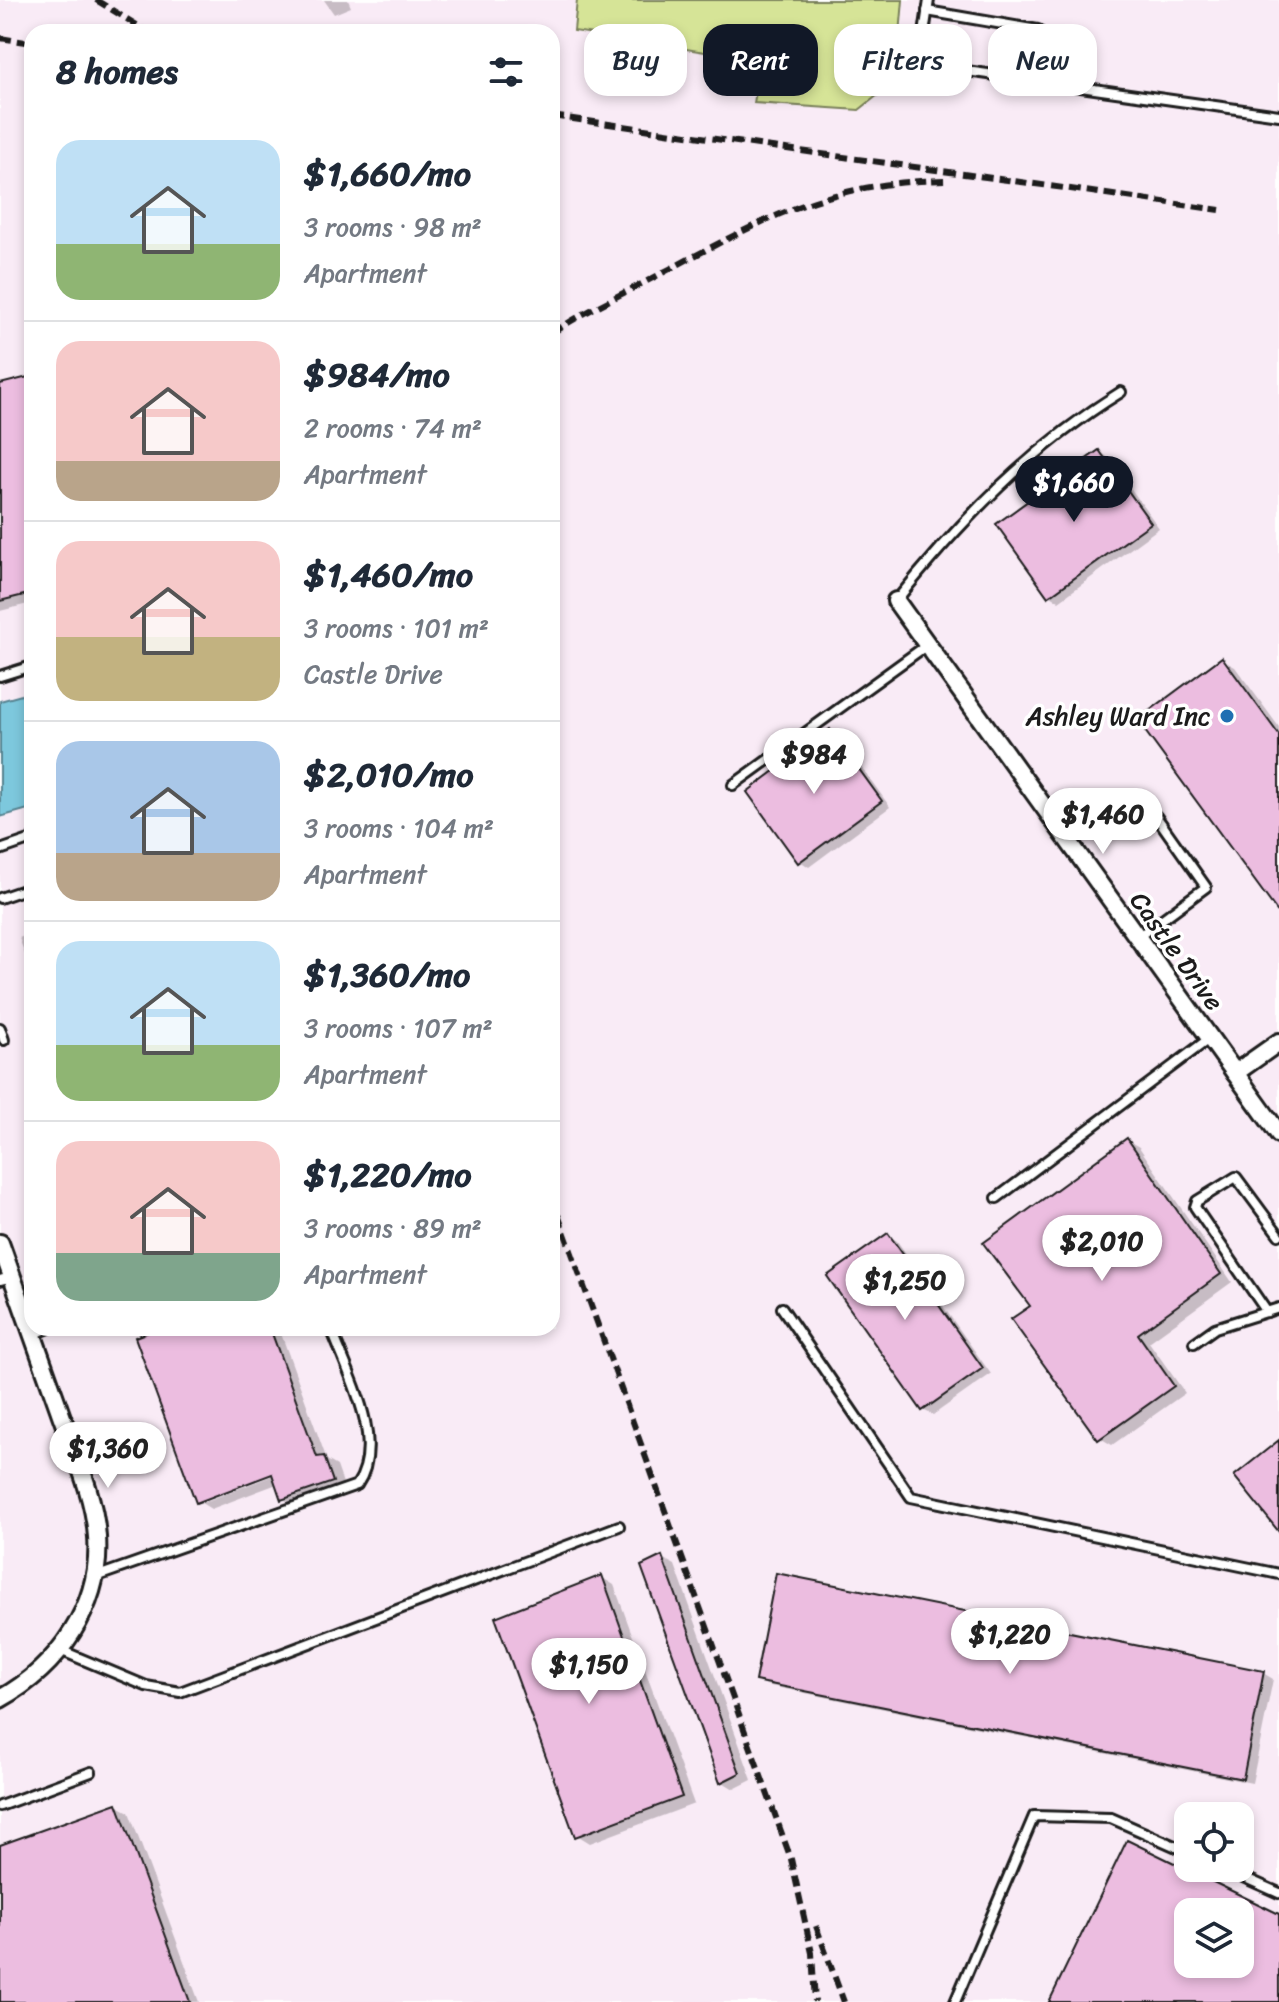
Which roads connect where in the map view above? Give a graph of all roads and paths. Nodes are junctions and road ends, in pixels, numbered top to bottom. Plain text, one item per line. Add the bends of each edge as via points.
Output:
1 (929, 0) edge
2 (927, 11) junction
3 (1003, 24) edge
4 (988, 74) edge
5 (1097, 90) edge
6 (1279, 115) edge
7 (1121, 392) dead end
8 (896, 601) joint
9 (927, 645) junction
10 (24, 668) edge
11 (0, 676) edge
12 (733, 785) dead end
13 (1156, 816) dead end
14 (24, 842) edge
15 (0, 850) edge
16 (24, 890) edge
17 (0, 898) edge
18 (1137, 937) junction
19 (0, 1028) edge
20 (1210, 1038) junction
21 (4, 1040) dead end
22 (1279, 1042) edge
23 (1235, 1073) junction
24 (1279, 1134) edge
25 (997, 1198) dead end
26 (1279, 1235) edge
27 (0, 1243) edge
28 (6, 1278) edge
29 (782, 1308) dead end
30 (1279, 1308) edge
31 (1267, 1312) junction
32 (24, 1317) edge
33 (32, 1336) edge
34 (334, 1336) edge
35 (1194, 1343) dead end
36 (619, 1526) dead end
37 (1279, 1574) edge
38 (95, 1577) junction
39 (60, 1650) junction
40 (0, 1699) edge
41 (91, 1772) dead end
42 (0, 1806) edge
43 (1174, 1846) edge
44 (1254, 1882) edge
45 (1279, 1893) edge
46 (955, 2002) edge

1 - 2 lane
2 - 3 lane
2 - 4 lane via 922,47 931,66
5 - 6 lane
7 - 8 lane via 1041,446 930,558
8 - 9 street, Castle Drive
9 - 12 lane
9 - 18 street, Castle Drive
10 - 11 lane
13 - 18 lane via 1206,887
14 - 15 lane
16 - 17 lane
18 - 20 street, Castle Drive
19 - 21 lane
20 - 23 street, Castle Drive
20 - 25 lane
22 - 23 street
23 - 24 street, Castle Drive
26 - 31 lane via 1236,1177 1197,1201 1195,1207
27 - 28 street
28 - 32 street
29 - 37 lane via 911,1497
30 - 31 lane
31 - 35 lane via 1215,1328
33 - 38 street via 93,1510
34 - 38 lane via 368,1437 357,1485
36 - 39 lane via 180,1692 146,1686
38 - 39 street via 87,1603
39 - 40 street via 21,1688
41 - 42 lane
43 - 46 lane via 1111,1818 1034,1816
44 - 45 lane

